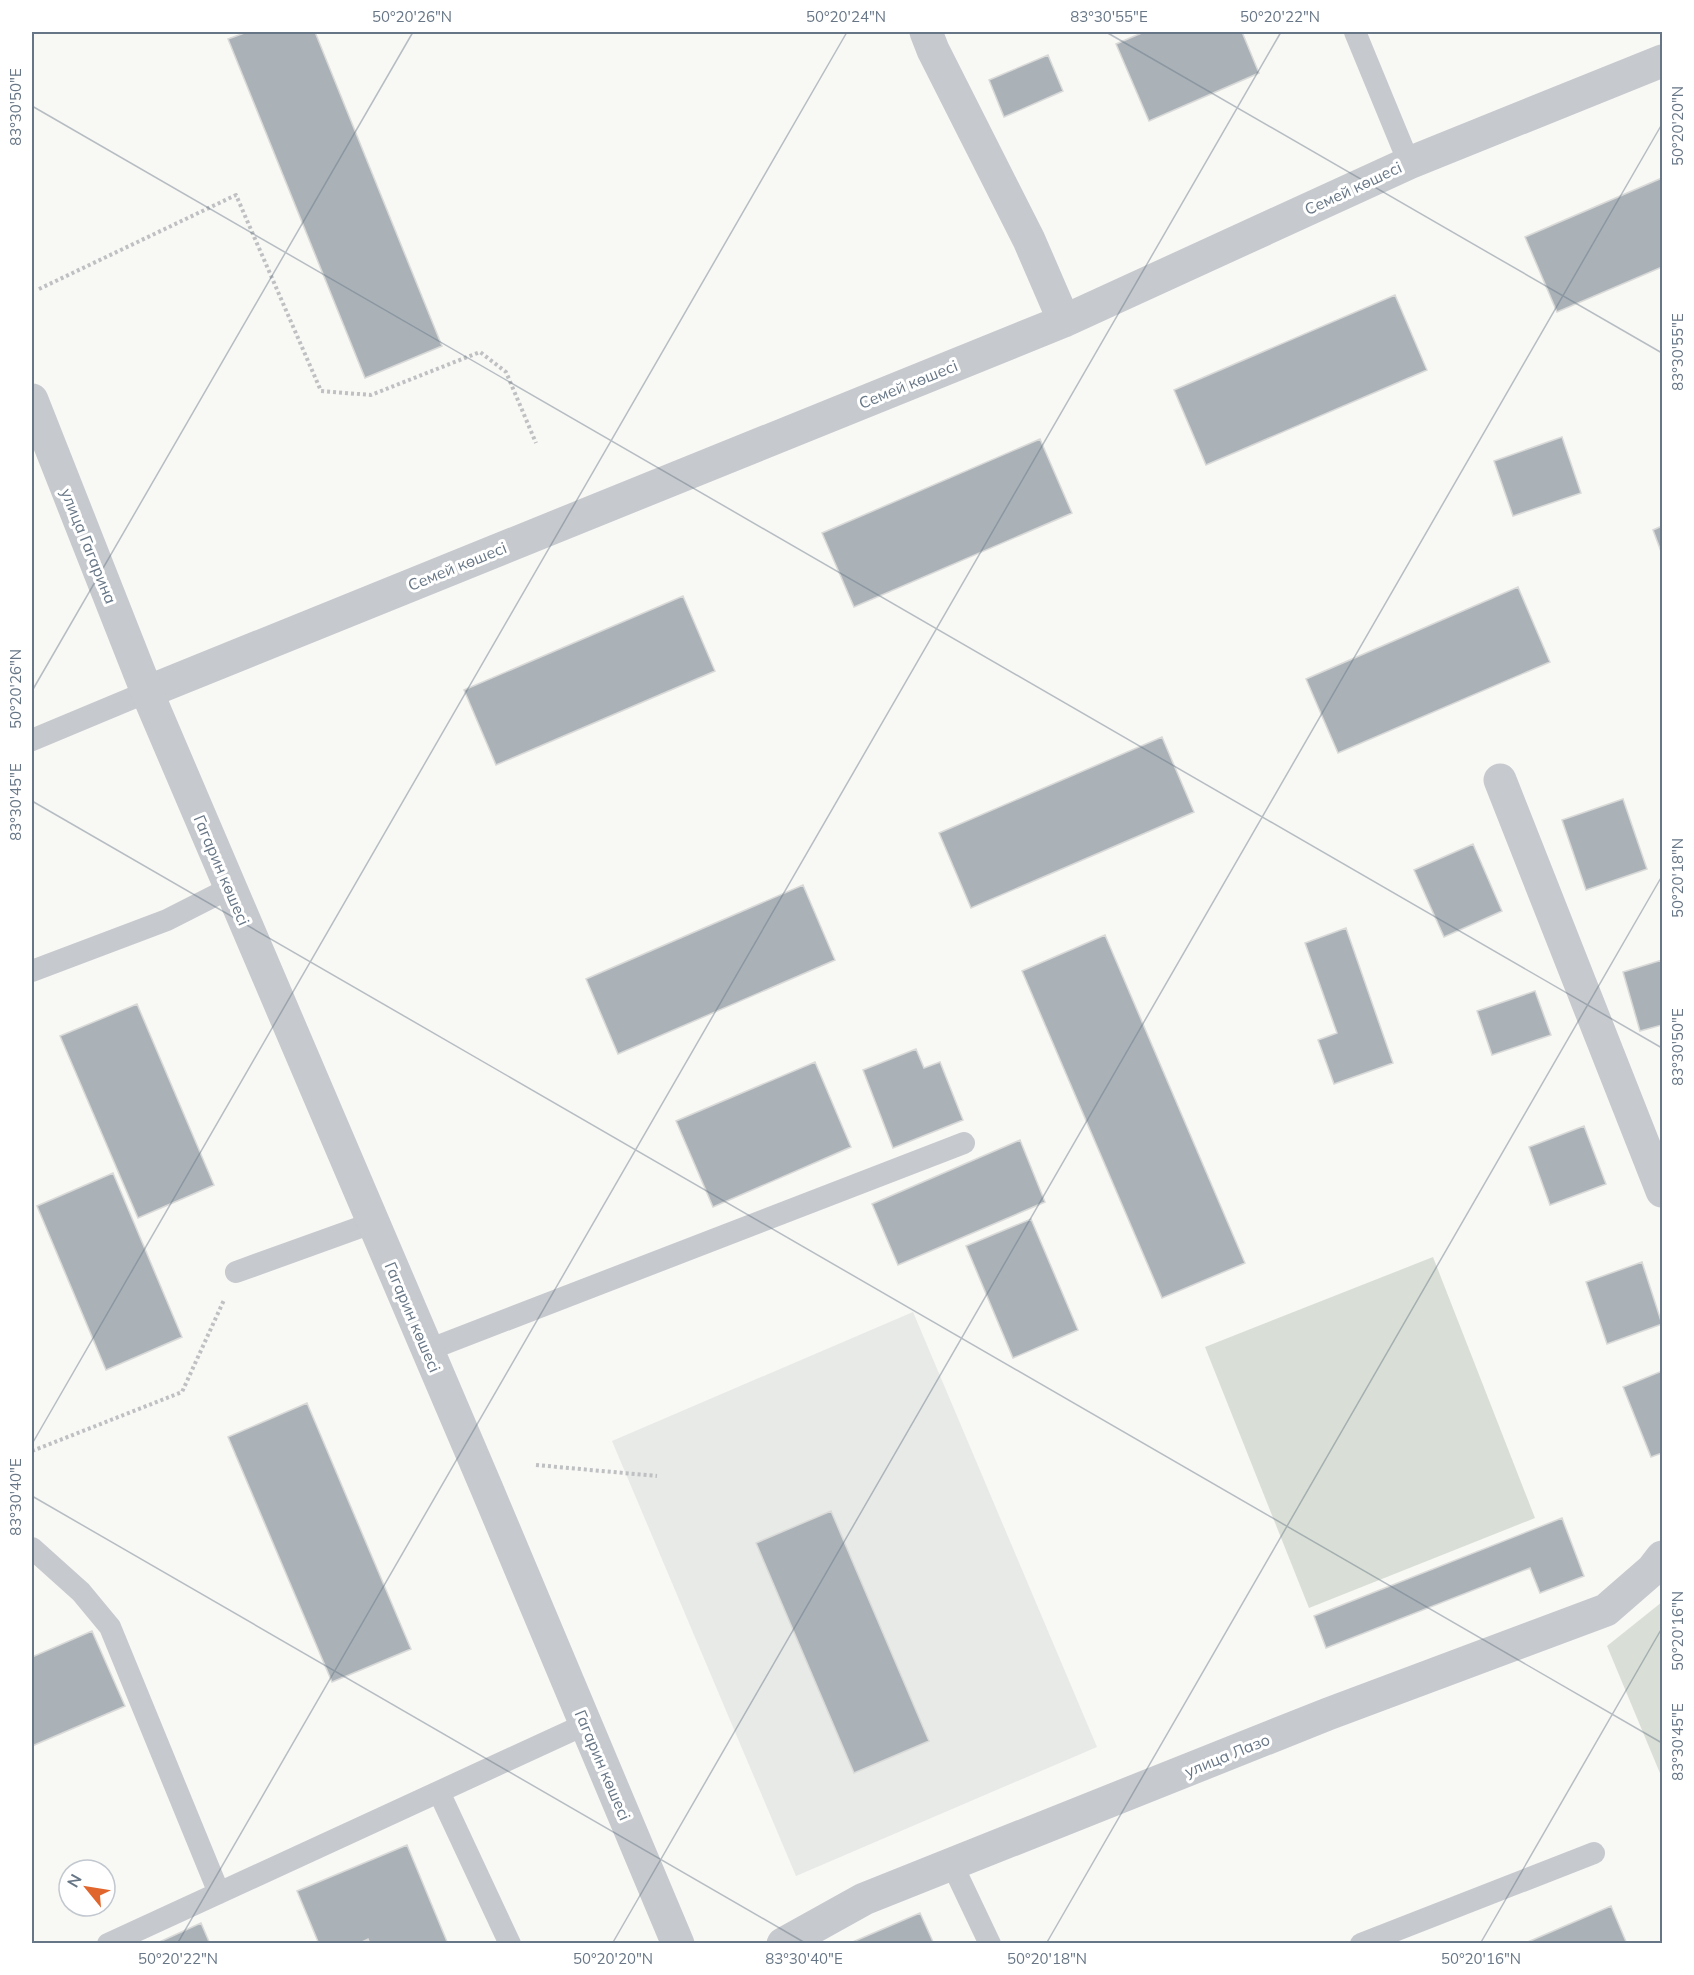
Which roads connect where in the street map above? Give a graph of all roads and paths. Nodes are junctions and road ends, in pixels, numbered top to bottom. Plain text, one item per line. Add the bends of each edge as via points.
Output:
1 (926, 32) edge
2 (1355, 32) edge
3 (1662, 61) edge
4 (1409, 163) junction
5 (39, 289) dead end
6 (1064, 321) junction
7 (32, 400) edge
8 (536, 443) dead end
9 (147, 692) junction
10 (32, 740) edge
11 (1500, 780) dead end
12 (230, 888) junction
13 (32, 971) edge
14 (964, 1143) dead end
15 (1662, 1191) edge
16 (372, 1223) junction
17 (236, 1272) joint
18 (428, 1350) junction
19 (32, 1452) edge
20 (536, 1465) dead end
21 (657, 1476) dead end
22 (32, 1548) edge
23 (1662, 1557) edge
24 (586, 1724) junction
25 (439, 1792) junction
26 (1594, 1853) dead end
27 (952, 1864) junction
28 (219, 1893) junction
29 (108, 1944) edge
30 (510, 1944) edge
31 (678, 1944) edge
32 (783, 1944) edge
33 (990, 1944) edge
34 (1361, 1944) edge

1 - 6 street via 1029,240
2 - 4 lane
3 - 4 street, Семей көшесі
4 - 6 street, Семей көшесі
5 - 8 path via 236,195 321,391 371,395 480,352 506,372
6 - 9 street, Семей көшесі
7 - 9 street, улица Гагарина
9 - 10 lane
9 - 12 street, Гагарин көшесі
11 - 15 street
12 - 13 lane via 167,920
12 - 16 street, Гагарин көшесі
14 - 18 lane
16 - 17 lane
16 - 18 street, Гагарин көшесі
17 - 19 path via 182,1392
18 - 24 street, Гагарин көшесі
20 - 21 path
22 - 28 lane via 81,1592 110,1627
23 - 27 street, улица Лазо via 1606,1610 1328,1714
24 - 25 lane
24 - 31 street, Гагарин көшесі
25 - 28 lane
25 - 30 lane
26 - 34 lane
27 - 32 street, улица Лазо via 864,1899
27 - 33 lane
28 - 29 lane

